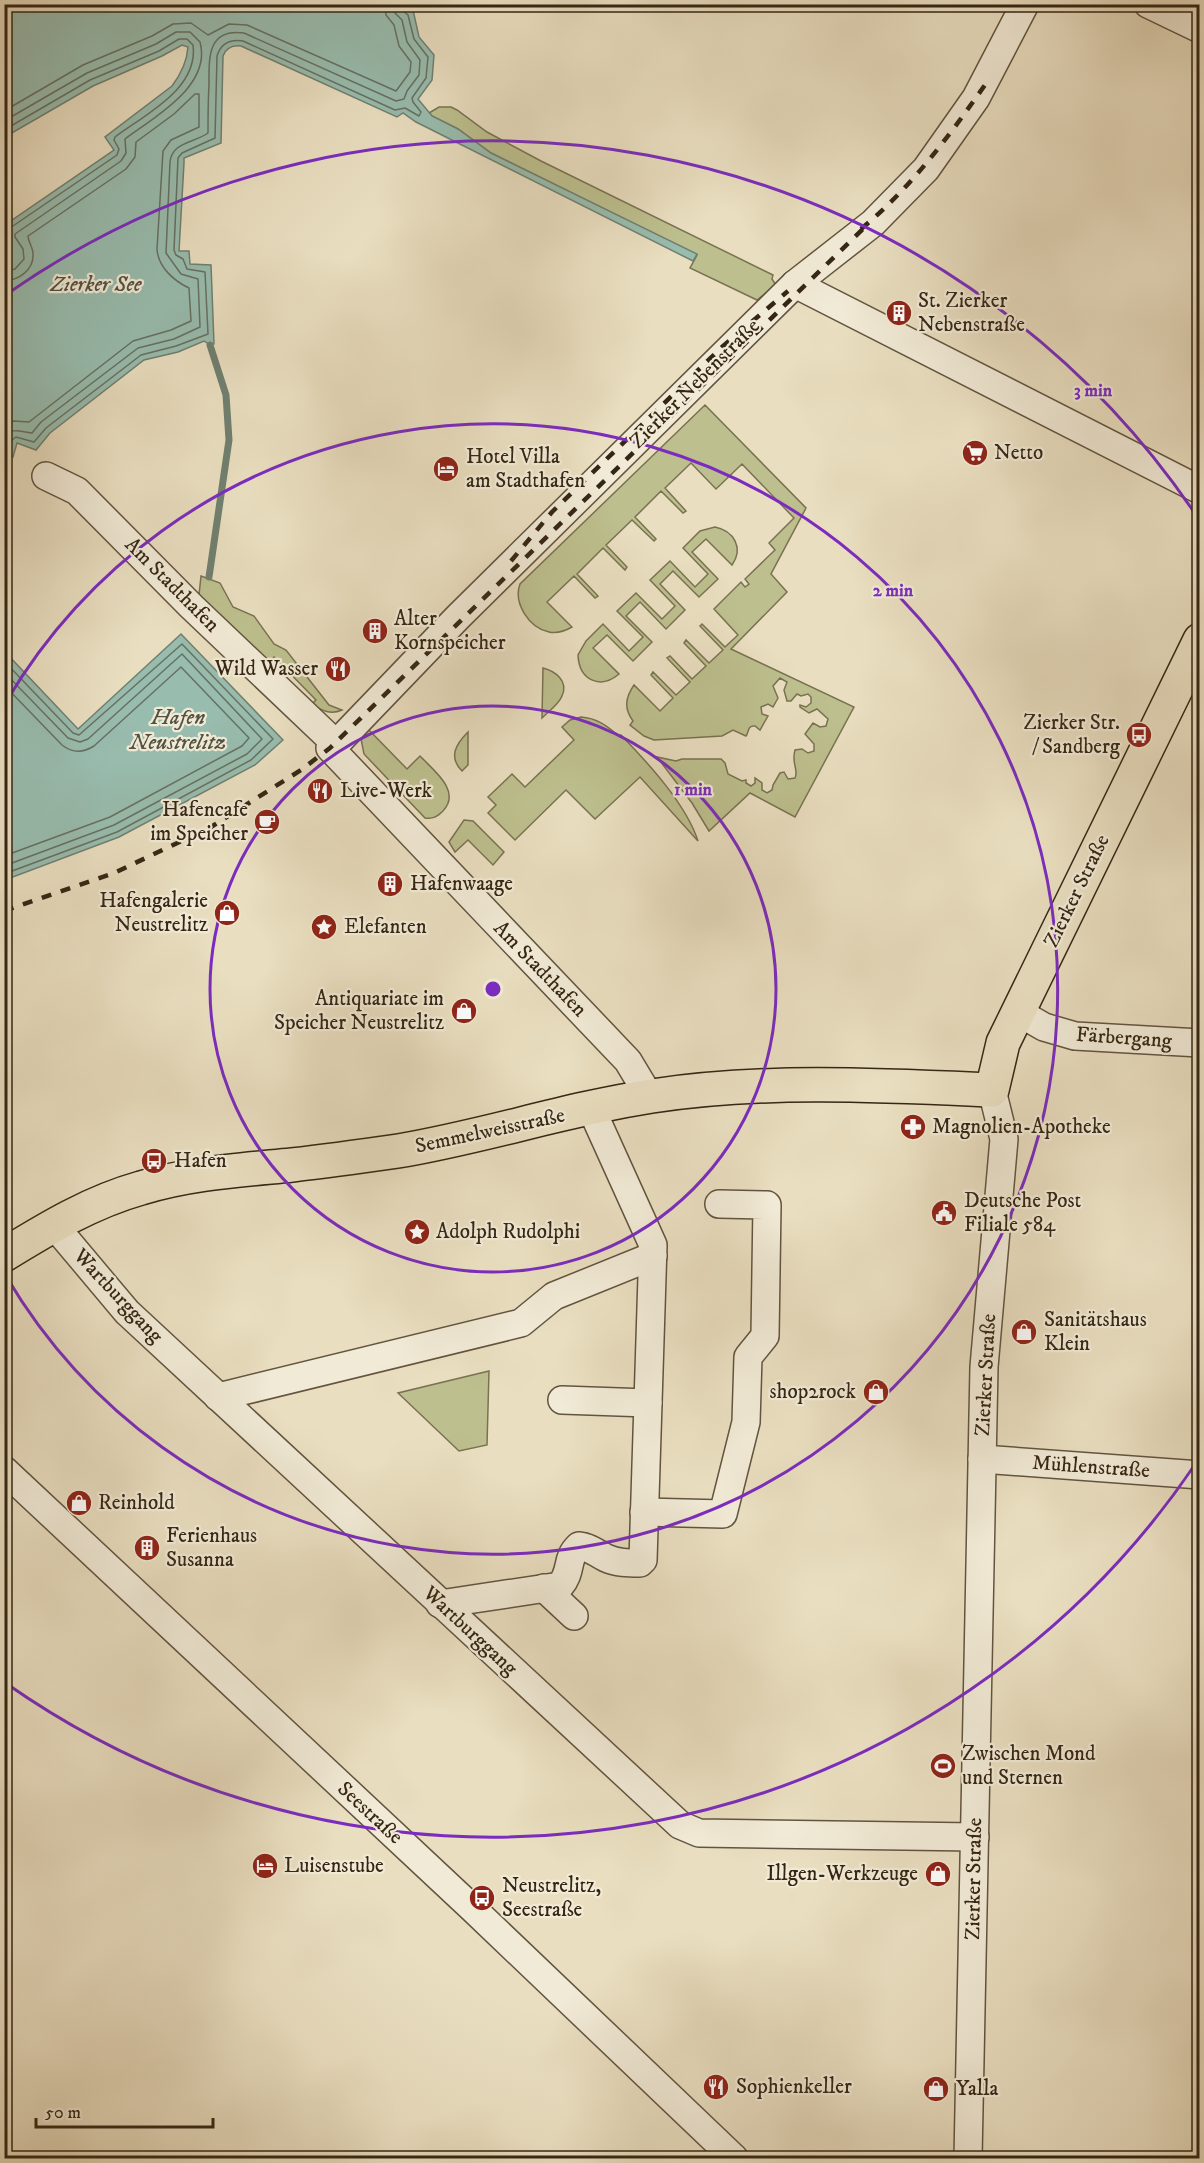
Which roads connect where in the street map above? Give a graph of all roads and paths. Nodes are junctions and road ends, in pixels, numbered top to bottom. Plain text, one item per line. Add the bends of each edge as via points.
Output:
1 (1025, 4) edge
2 (1148, 4) edge
3 (1200, 29) edge
4 (795, 284) junction
5 (46, 476) dead end
6 (1200, 490) edge
7 (1200, 640) edge
8 (336, 744) junction
9 (1031, 1019) junction
10 (1200, 1043) edge
11 (992, 1090) junction
12 (649, 1096) junction
13 (591, 1108) junction
14 (719, 1204) dead end
15 (53, 1224) junction
16 (4, 1255) edge
17 (653, 1256) junction
18 (218, 1397) junction
19 (562, 1400) dead end
20 (648, 1403) junction
21 (982, 1459) junction
22 (4, 1470) edge
23 (1200, 1475) edge
24 (644, 1512) junction
25 (544, 1588) junction
26 (440, 1604) junction
27 (574, 1616) dead end
28 (975, 1837) junction
29 (734, 2158) edge
30 (968, 2158) edge

1 - 4 street, Zierker Nebenstraße via 976,98 926,169 873,223
2 - 3 street
4 - 6 street
4 - 8 street, Zierker Nebenstraße via 458,617
5 - 8 street, Am Stadthafen via 77,491
7 - 9 main road, Zierker Straße
8 - 12 street, Am Stadthafen via 330,748 628,1061
9 - 10 street, Färbergang via 1075,1036
9 - 11 main road, Zierker Straße via 1003,1043
11 - 12 main road, Semmelweisstraße via 779,1084
11 - 21 street, Zierker Straße via 1004,1139 984,1367
12 - 13 main road, Semmelweisstraße
13 - 15 main road, Semmelweisstraße via 399,1150 175,1179 96,1203
13 - 17 street via 653,1245
14 - 24 street via 766,1205 765,1336 748,1357 746,1422 723,1514
15 - 16 main road, Semmelweisstraße
15 - 18 street, Wartburggang via 127,1312
17 - 18 street via 563,1292 514,1326
17 - 20 street
18 - 26 street, Wartburggang
19 - 20 street
20 - 24 street
21 - 23 street, Mühlenstraße
21 - 28 street, Zierker Straße
22 - 29 street, Seestraße
24 - 25 street via 642,1562 619,1563 588,1546 579,1546 571,1557 568,1577 560,1586
25 - 26 street
25 - 27 street
26 - 28 street, Wartburggang via 680,1826 699,1833
28 - 30 street, Zierker Straße

